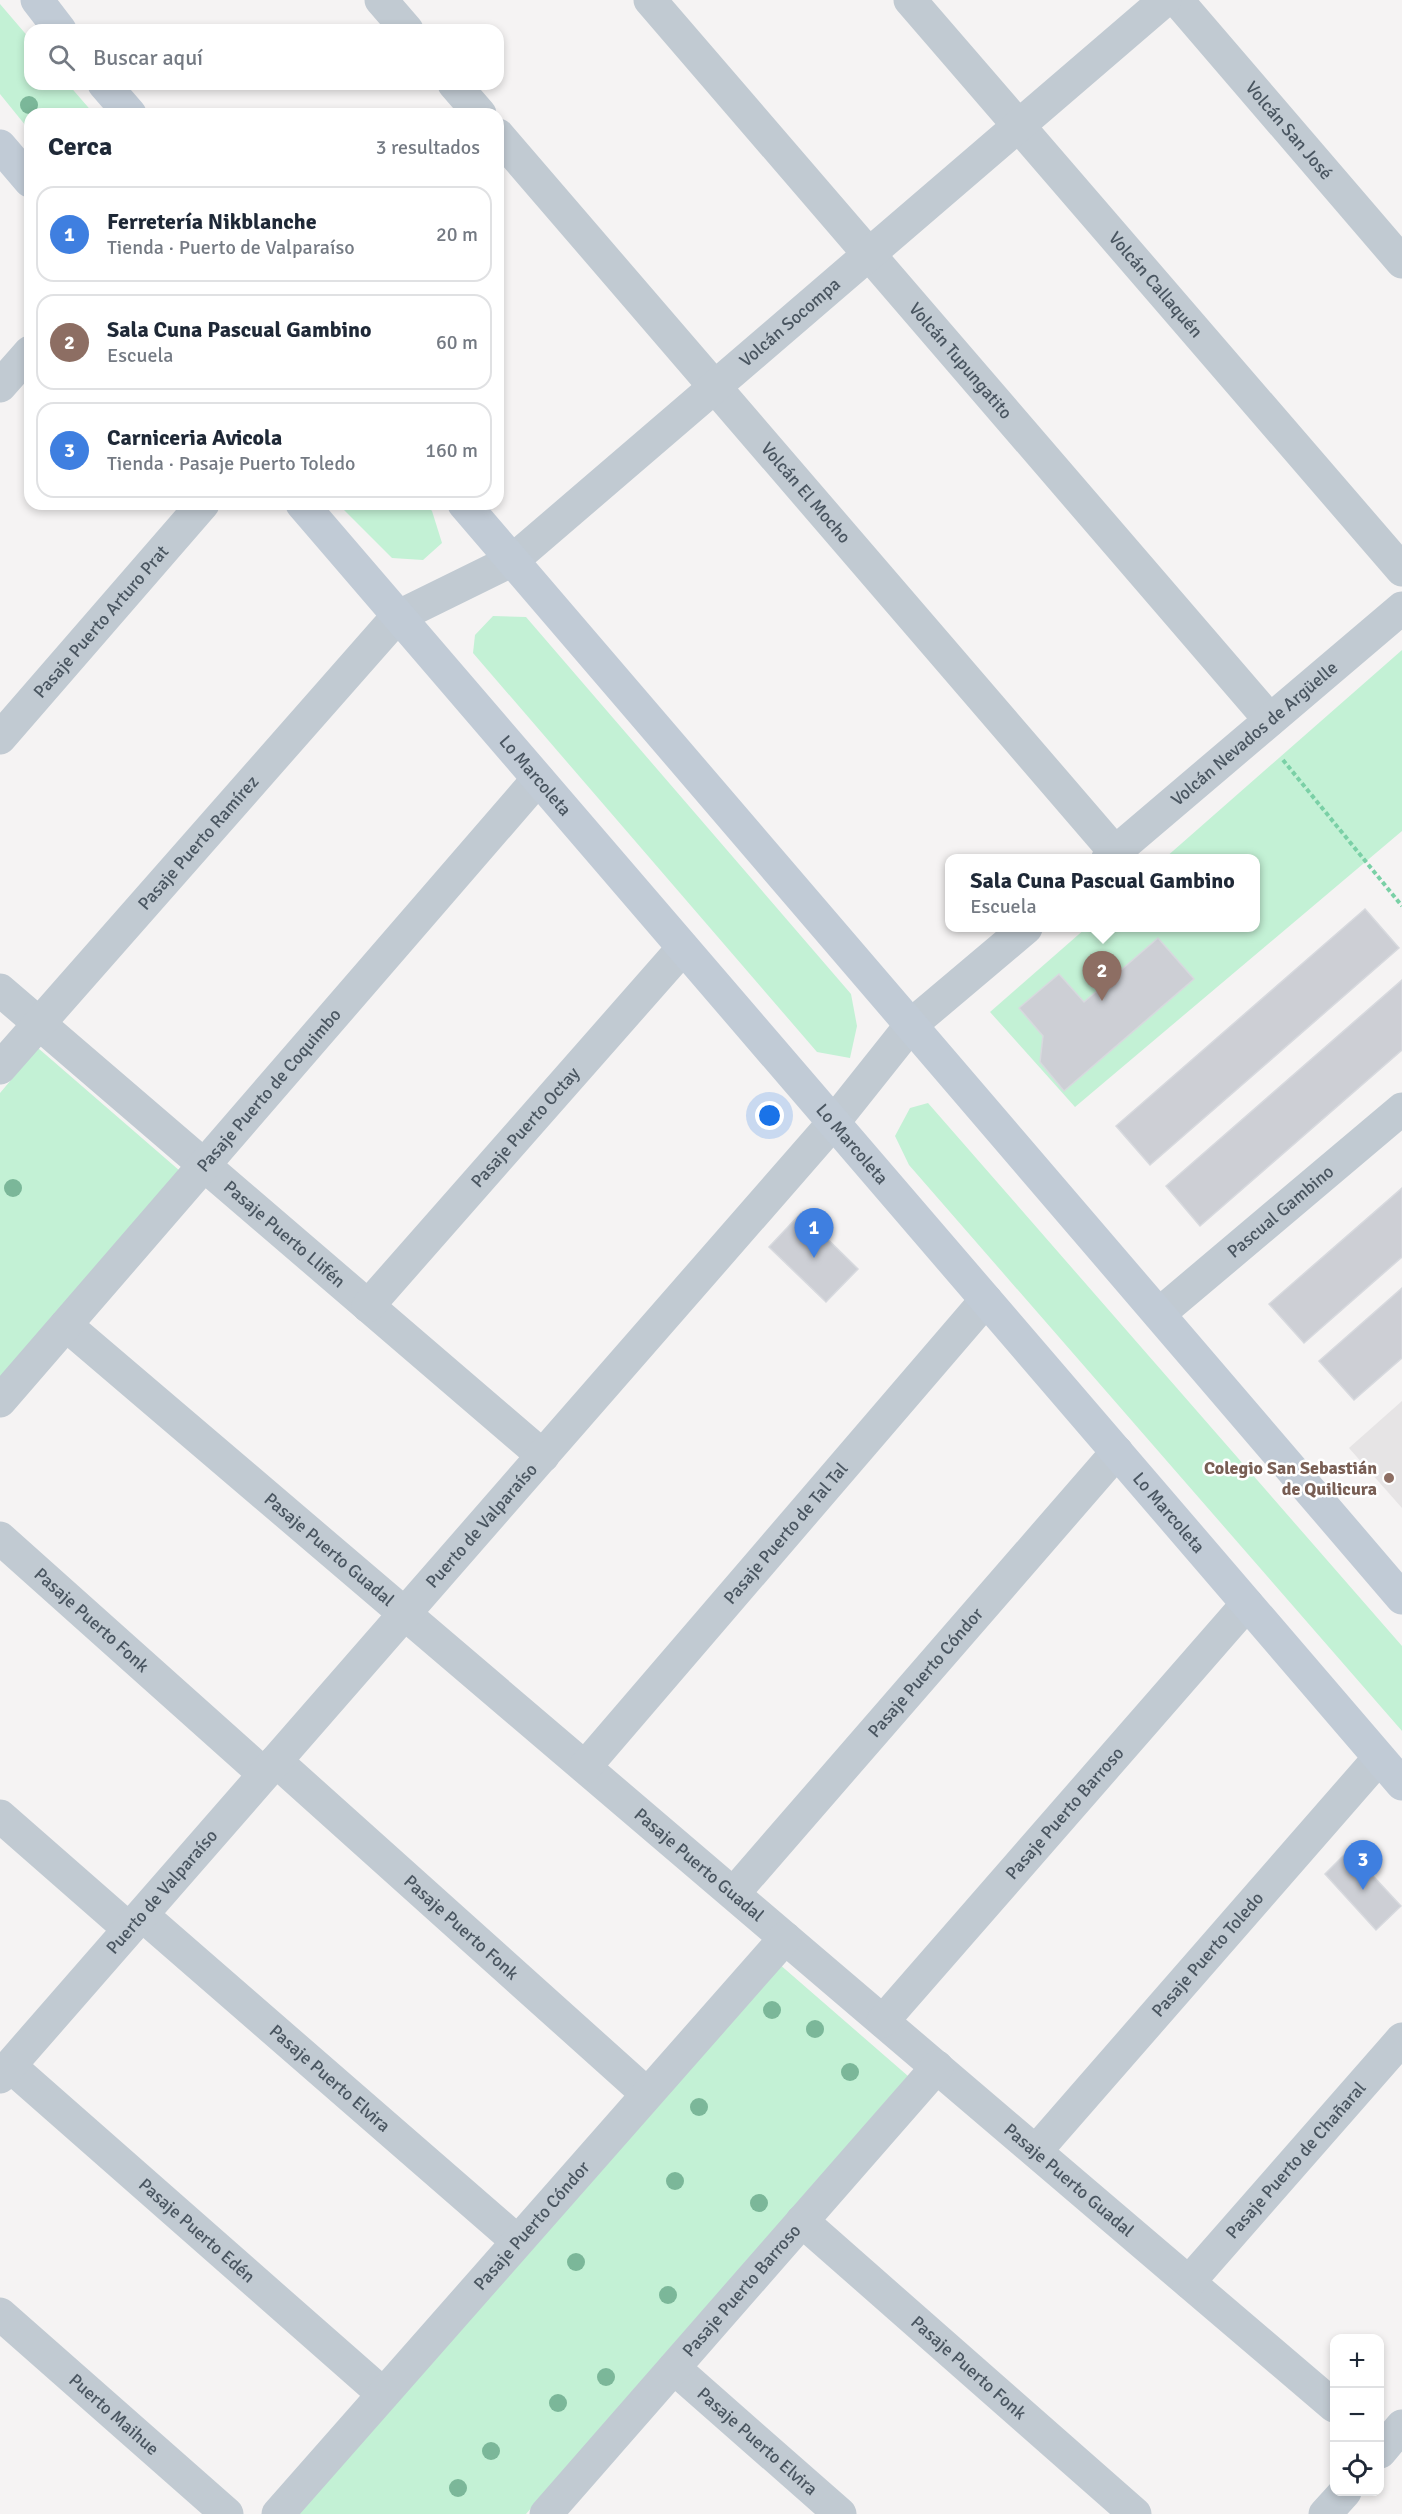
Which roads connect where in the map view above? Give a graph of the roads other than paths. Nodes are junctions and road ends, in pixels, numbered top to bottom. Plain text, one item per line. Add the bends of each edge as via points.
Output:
1 (37, 0) edge
2 (381, 0) edge
3 (650, 0) edge
4 (910, 0) edge
5 (1165, 0) edge
6 (1177, 0) edge
7 (55, 24) edge
8 (402, 24) edge
9 (109, 90) edge
10 (459, 90) edge
11 (125, 108) edge
12 (475, 108) edge
13 (1018, 126) junction
14 (504, 142) edge
15 (0, 146) edge
16 (24, 174) edge
17 (869, 254) junction
18 (1402, 262) edge
19 (24, 359) edge
20 (0, 386) edge
21 (715, 387) junction
22 (197, 510) edge
23 (307, 510) edge
24 (469, 510) edge
25 (513, 561) junction
26 (1402, 570) edge
27 (1402, 608) edge
28 (397, 617) junction
29 (1264, 725) junction
30 (0, 738) edge
31 (538, 779) junction
32 (1110, 854) edge
33 (1112, 854) edge
34 (1020, 932) edge
35 (683, 948) junction
36 (0, 990) edge
37 (40, 1023) junction
38 (911, 1025) junction
39 (0, 1068) edge
40 (1402, 1109) edge
41 (833, 1123) junction
42 (204, 1165) junction
43 (986, 1300) junction
44 (368, 1306) junction
45 (1159, 1314) junction
46 (66, 1325) junction
47 (0, 1401) edge
48 (1117, 1452) junction
49 (543, 1456) junction
50 (0, 1538) edge
51 (1402, 1598) edge
52 (1247, 1604) junction
53 (405, 1614) junction
54 (1379, 1758) junction
55 (585, 1767) junction
56 (270, 1768) junction
57 (1402, 1784) edge
58 (0, 1816) edge
59 (734, 1893) junction
60 (135, 1922) junction
61 (785, 1938) junction
62 (883, 2021) junction
63 (1402, 2039) edge
64 (937, 2067) junction
65 (5, 2071) edge
66 (647, 2094) junction
67 (1036, 2151) junction
68 (802, 2222) junction
69 (517, 2241) junction
70 (1189, 2282) junction
71 (0, 2314) edge
72 (674, 2368) junction
73 (383, 2394) junction
74 (1330, 2402) edge
75 (1341, 2496) edge
76 (227, 2514) edge
77 (278, 2514) edge
78 (546, 2514) edge
79 (840, 2514) edge
80 (1135, 2514) edge
81 (1325, 2514) edge

1 - 7 street
2 - 8 street
3 - 17 street, Volcán Tupungatito
4 - 13 street, Volcán Callaquén
5 - 13 street, Volcán Socompa
6 - 18 street, Volcán San José
9 - 11 street
10 - 12 street
13 - 17 street, Volcán Socompa
13 - 26 street, Volcán Callaquén
14 - 21 street, Volcán El Mocho
15 - 16 street
17 - 21 street, Volcán Socompa
17 - 29 street, Volcán Tupungatito
19 - 20 street
21 - 25 street, Volcán Socompa
21 - 32 street, Volcán El Mocho
22 - 30 street, Pasaje Puerto Arturo Prat
23 - 28 street, Lo Marcoleta
24 - 25 street
25 - 28 street, Volcán Socompa
25 - 38 street
27 - 29 street, Volcán Nevados de Argüelle
28 - 31 street, Lo Marcoleta
28 - 37 street, Pasaje Puerto Ramírez
29 - 33 street, Volcán Nevados de Argüelle
31 - 35 street, Lo Marcoleta
31 - 42 street, Pasaje Puerto de Coquimbo
34 - 38 street
35 - 41 street, Lo Marcoleta
35 - 44 street, Pasaje Puerto Octay
36 - 37 street, Pasaje Puerto Llifén
37 - 39 street, Pasaje Puerto Ramírez
37 - 42 street, Pasaje Puerto Llifén
38 - 41 street, Puerto de Valparaíso
38 - 45 street
40 - 45 street, Pascual Gambino
41 - 43 street, Lo Marcoleta
41 - 49 street, Puerto de Valparaíso
42 - 44 street, Pasaje Puerto Llifén
42 - 46 street, Pasaje Puerto de Coquimbo
43 - 48 street, Lo Marcoleta
43 - 55 street, Pasaje Puerto de Tal Tal
44 - 49 street, Pasaje Puerto Llifén
45 - 51 street
46 - 47 street, Pasaje Puerto de Coquimbo
46 - 53 street, Pasaje Puerto Guadal
48 - 52 street, Lo Marcoleta
48 - 59 street, Pasaje Puerto Cóndor
49 - 53 street, Puerto de Valparaíso
50 - 56 street, Pasaje Puerto Fonk
52 - 54 street, Lo Marcoleta
52 - 62 street, Pasaje Puerto Barroso
53 - 55 street, Pasaje Puerto Guadal
53 - 56 street, Puerto de Valparaíso
54 - 57 street, Lo Marcoleta
54 - 67 street, Pasaje Puerto Toledo
55 - 59 street, Pasaje Puerto Guadal
56 - 60 street, Puerto de Valparaíso
56 - 66 street, Pasaje Puerto Fonk
58 - 60 street, Pasaje Puerto Elvira
59 - 61 street, Pasaje Puerto Guadal
60 - 65 street, Puerto de Valparaíso
60 - 69 street, Pasaje Puerto Elvira
61 - 62 street, Pasaje Puerto Guadal
61 - 66 street, Pasaje Puerto Cóndor
62 - 64 street, Pasaje Puerto Guadal
63 - 70 street, Pasaje Puerto de Chañaral
64 - 67 street, Pasaje Puerto Guadal
64 - 68 street, Pasaje Puerto Barroso
65 - 73 street, Pasaje Puerto Edén
66 - 69 street, Pasaje Puerto Cóndor
67 - 70 street, Pasaje Puerto Guadal
68 - 72 street, Pasaje Puerto Barroso
68 - 80 street, Pasaje Puerto Fonk
69 - 73 street, Pasaje Puerto Cóndor
70 - 74 street, Pasaje Puerto Guadal
71 - 76 street, Puerto Maihue
72 - 78 street, Pasaje Puerto Barroso
72 - 79 street, Pasaje Puerto Elvira
73 - 77 street, Pasaje Puerto Cóndor
75 - 81 street

